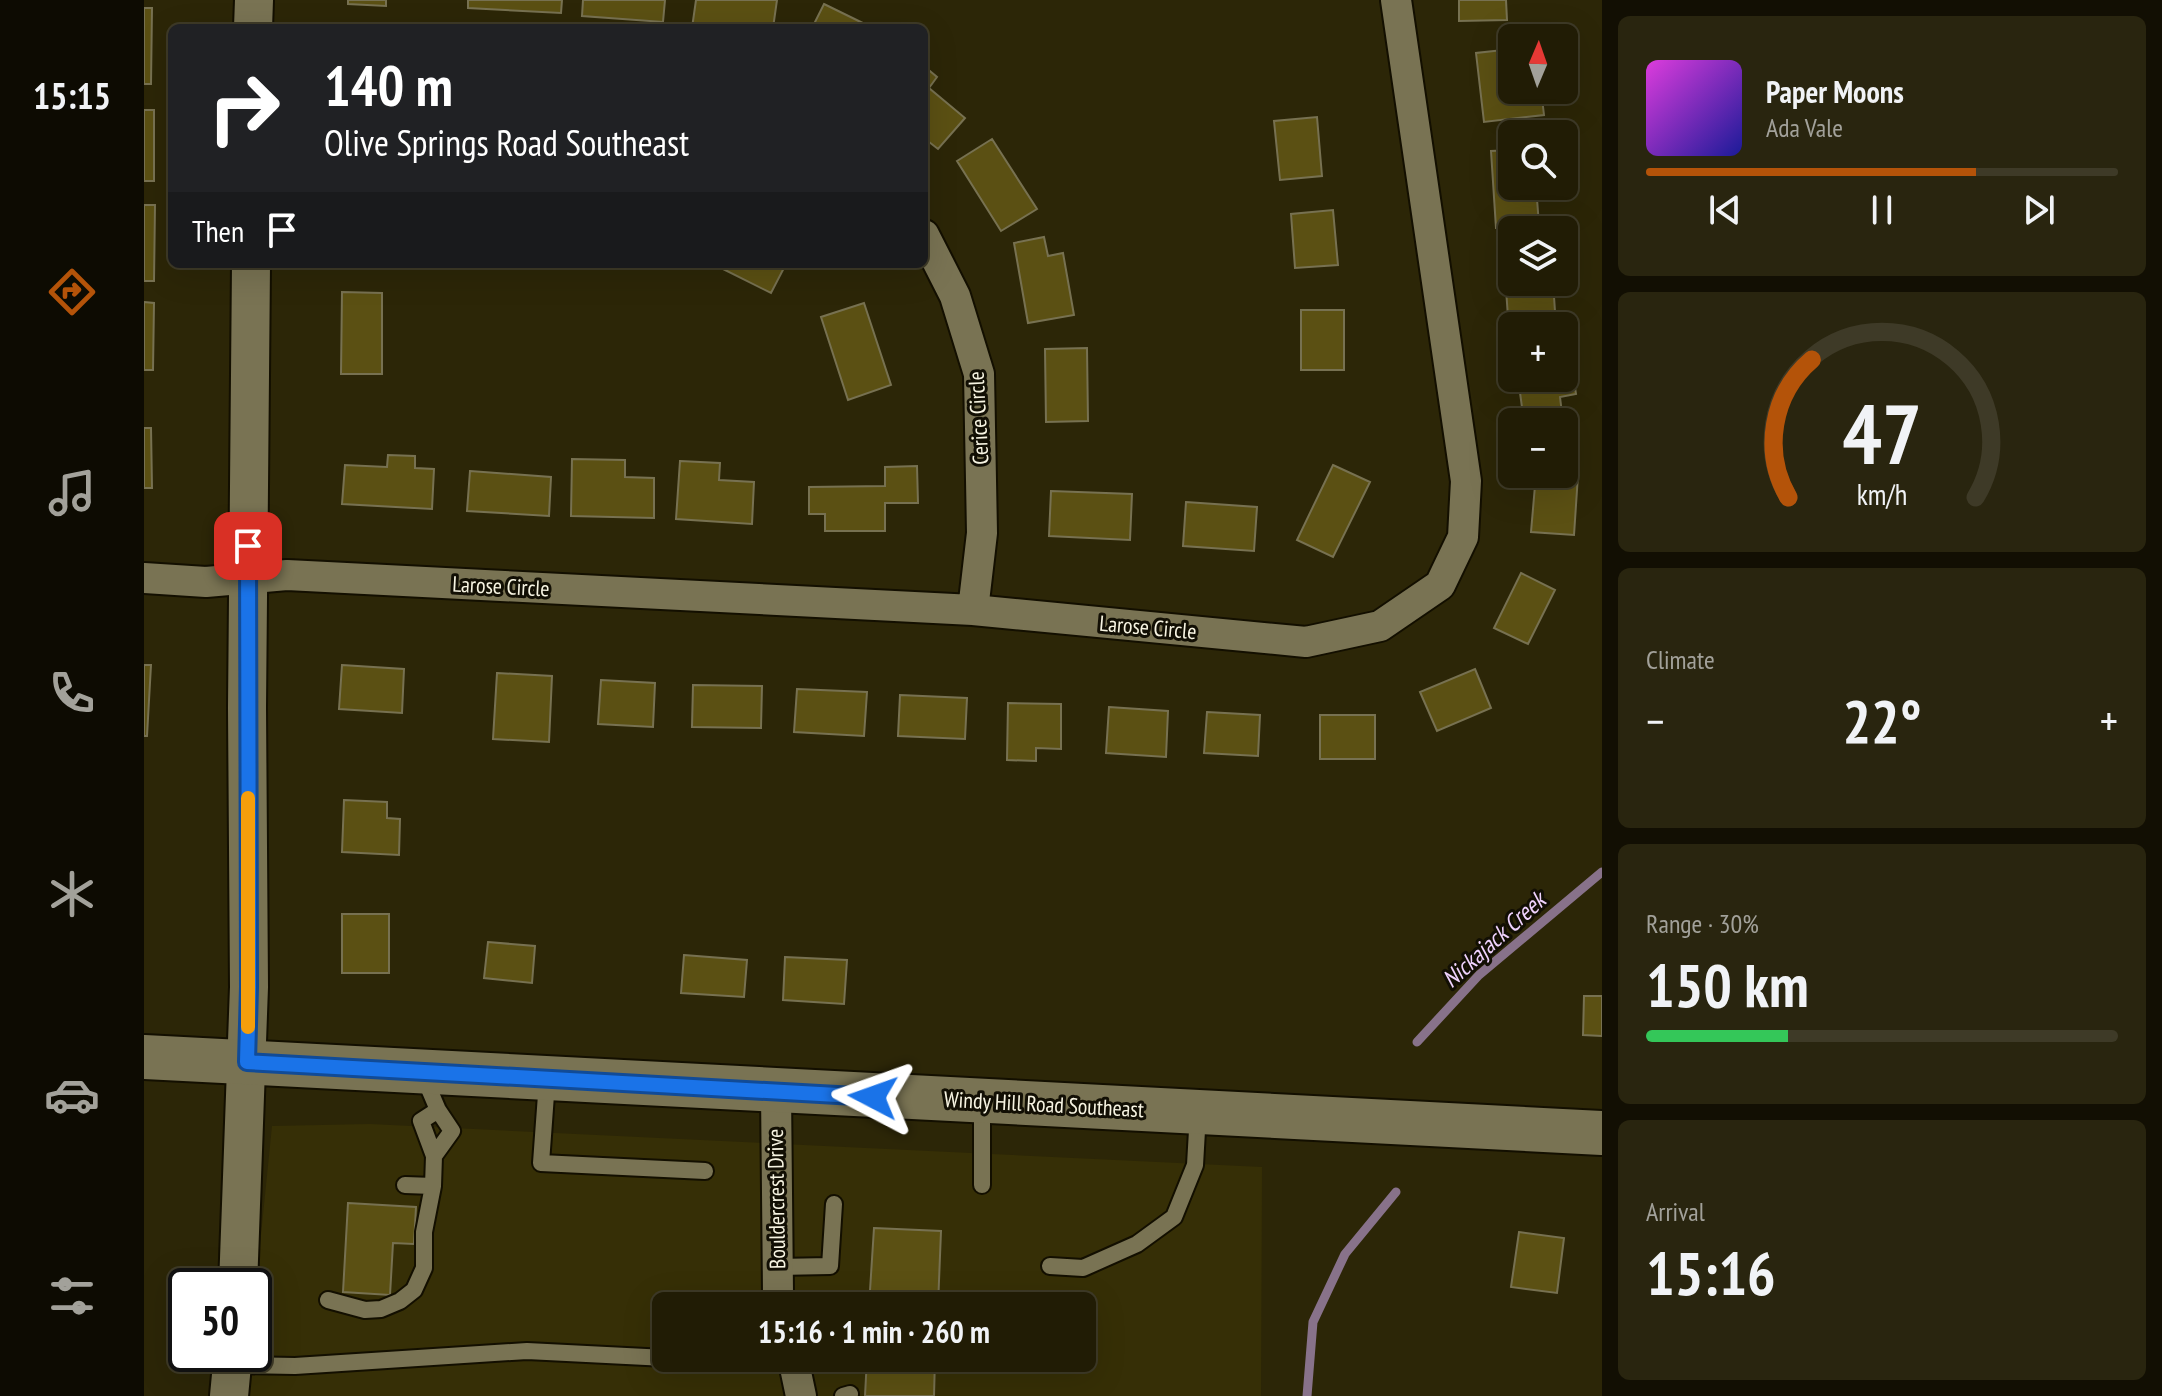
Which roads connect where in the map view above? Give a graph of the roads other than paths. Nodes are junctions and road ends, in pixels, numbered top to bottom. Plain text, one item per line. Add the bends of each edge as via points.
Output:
1 (254, 0) edge
2 (1396, 0) edge
3 (253, 24) edge
4 (928, 243) edge
5 (251, 268) edge
6 (144, 578) edge
7 (247, 578) junction
8 (973, 610) junction
9 (144, 1057) edge
10 (247, 1062) junction
11 (547, 1078) junction
12 (430, 1091) junction
13 (776, 1091) junction
14 (982, 1101) junction
15 (1198, 1111) junction
16 (1602, 1133) edge
17 (434, 1156) junction
18 (705, 1171) dead end
19 (405, 1185) dead end
20 (982, 1185) dead end
21 (433, 1186) junction
22 (834, 1204) dead end
23 (1050, 1266) dead end
24 (777, 1267) junction
25 (239, 1268) edge
26 (780, 1292) edge
27 (328, 1300) dead end
28 (652, 1357) edge
29 (272, 1368) edge
30 (796, 1372) edge
31 (801, 1396) edge

1 - 3 street
2 - 8 street, Larose Circle via 1466,481 1463,537 1440,585 1380,626 1306,642
4 - 8 street, Cerice Circle via 955,296 979,374 982,533
5 - 7 street
6 - 7 street, Larose Circle
7 - 8 street, Larose Circle via 287,575
7 - 10 street
9 - 10 main road, Windy Hill Road Southeast
10 - 12 main road, Windy Hill Road Southeast
10 - 25 street
11 - 12 main road, Windy Hill Road Southeast
11 - 13 main road, Windy Hill Road Southeast
11 - 18 lane via 541,1163
12 - 17 lane via 421,1121
12 - 17 lane via 452,1131
13 - 14 main road, Windy Hill Road Southeast
13 - 24 street, Bouldercrest Drive
14 - 15 main road, Windy Hill Road Southeast
14 - 20 lane
15 - 16 main road, Windy Hill Road Southeast
15 - 23 lane via 1195,1165 1174,1217 1137,1244 1083,1268
17 - 21 lane
19 - 21 lane
21 - 27 lane via 424,1268 414,1290 381,1309
22 - 24 lane via 830,1266
24 - 26 street, Bouldercrest Drive
28 - 29 lane via 527,1351
30 - 31 street

